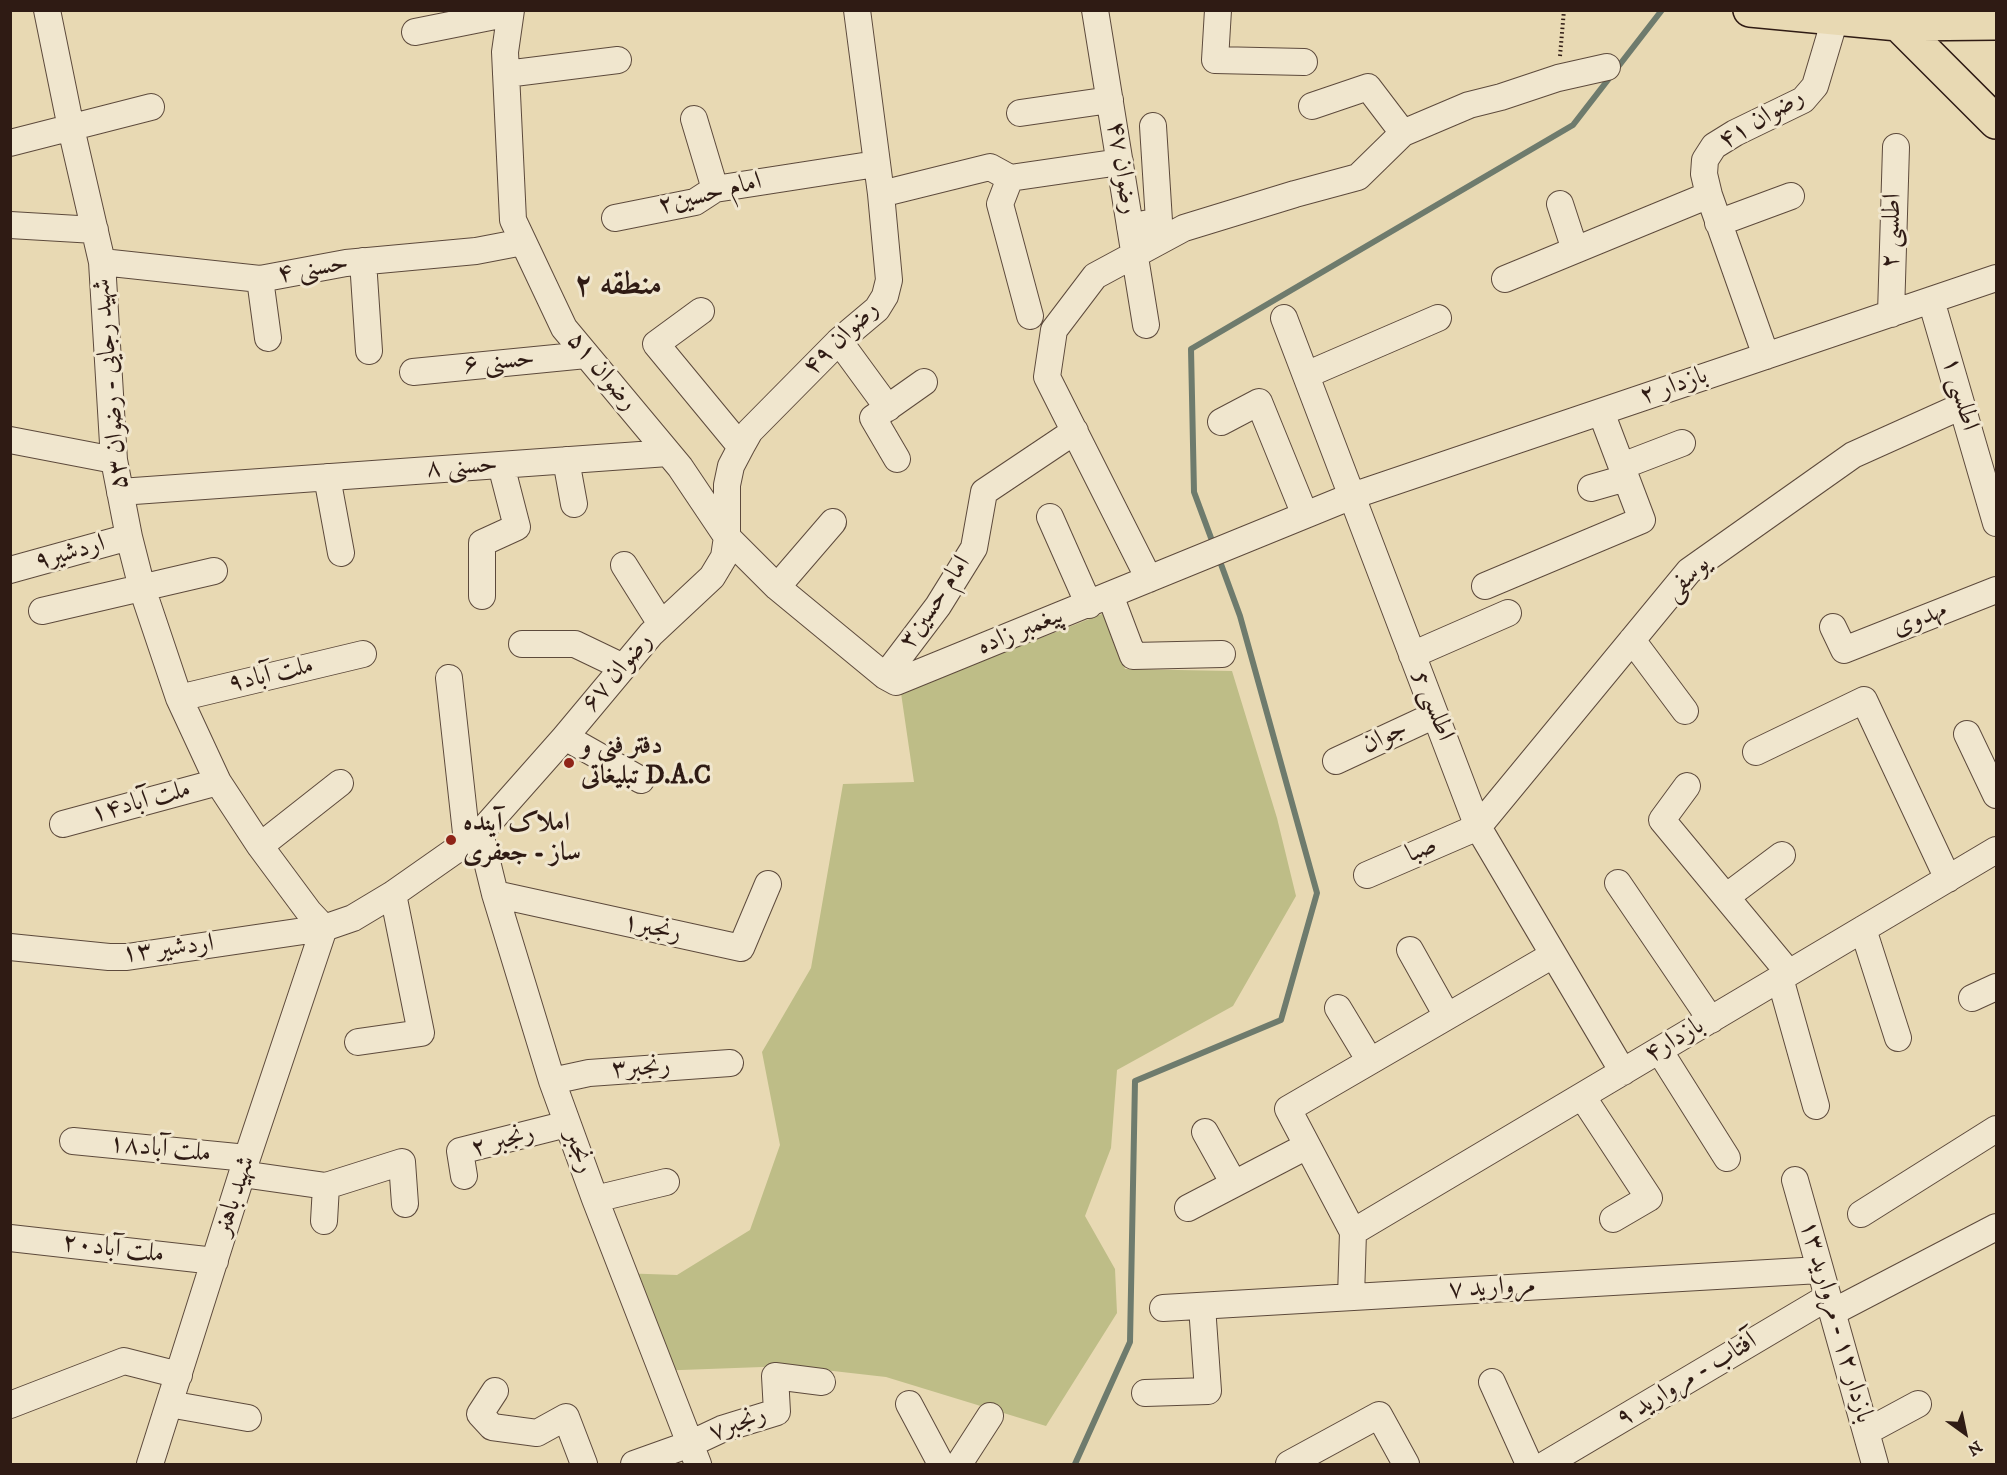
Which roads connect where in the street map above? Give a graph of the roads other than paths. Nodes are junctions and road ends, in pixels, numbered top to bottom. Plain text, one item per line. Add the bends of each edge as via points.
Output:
1 (47, 10) edge
2 (856, 10) edge
3 (1095, 10) edge
4 (1218, 10) edge
5 (1750, 10) edge
6 (510, 12) edge
7 (1835, 19) junction
8 (1996, 23) edge
9 (1898, 24) junction
10 (415, 32) dead end
11 (618, 60) dead end
12 (1304, 62) dead end
13 (1607, 67) dead end
14 (506, 74) junction
15 (1110, 100) junction
16 (1312, 106) dead end
17 (151, 107) dead end
18 (1020, 113) dead end
19 (694, 119) dead end
20 (1996, 122) edge
21 (1153, 126) dead end
22 (71, 128) junction
23 (1403, 133) junction
24 (10, 143) edge
25 (1896, 147) dead end
26 (1120, 162) junction
27 (876, 164) junction
28 (1010, 178) junction
29 (715, 189) junction
30 (881, 194) junction
31 (1708, 195) junction
32 (1791, 196) dead end
33 (1560, 204) dead end
34 (615, 218) dead end
35 (1718, 222) junction
36 (10, 225) edge
37 (1130, 227) junction
38 (95, 230) junction
39 (523, 242) junction
40 (1575, 250) junction
41 (1135, 254) junction
42 (363, 261) junction
43 (102, 262) junction
44 (1996, 278) edge
45 (260, 279) junction
46 (1505, 279) dead end
47 (1931, 300) junction
48 (701, 311) dead end
49 (1891, 314) junction
50 (1030, 316) dead end
51 (1284, 318) dead end
52 (1438, 318) dead end
53 (1146, 325) dead end
54 (268, 338) dead end
55 (839, 341) junction
56 (369, 351) dead end
57 (586, 355) junction
58 (1766, 356) junction
59 (413, 372) dead end
60 (1306, 375) junction
61 (924, 382) dead end
62 (1962, 406) junction
63 (888, 408) junction
64 (1601, 412) junction
65 (1221, 422) dead end
66 (1075, 431) junction
67 (10, 440) edge
68 (1683, 443) dead end
69 (741, 447) junction
70 (668, 453) junction
71 (897, 459) dead end
72 (114, 460) junction
73 (566, 460) junction
74 (501, 465) junction
75 (1624, 472) junction
76 (327, 477) junction
77 (1591, 488) dead end
78 (120, 492) junction
79 (1352, 496) junction
80 (574, 504) dead end
81 (1305, 515) junction
82 (1050, 517) dead end
83 (832, 522) dead end
84 (1996, 523) edge
85 (129, 537) junction
86 (727, 537) junction
87 (341, 553) dead end
88 (624, 565) dead end
89 (10, 570) edge
90 (214, 571) dead end
91 (1149, 579) junction
92 (1485, 586) dead end
93 (777, 587) junction
94 (142, 588) junction
95 (1996, 590) edge
96 (482, 596) dead end
97 (1100, 600) junction
98 (42, 611) dead end
99 (1509, 613) dead end
100 (661, 624) junction
101 (1833, 627) dead end
102 (1632, 640) junction
103 (522, 644) dead end
104 (363, 654) dead end
105 (1222, 654) dead end
106 (1412, 655) junction
107 (623, 667) junction
108 (885, 676) junction
109 (449, 678) dead end
110 (179, 698) junction
111 (1685, 711) dead end
112 (1435, 715) junction
113 (1967, 734) dead end
114 (565, 737) junction
115 (1756, 752) dead end
116 (1336, 761) dead end
117 (641, 780) dead end
118 (218, 782) junction
119 (340, 783) dead end
120 (1686, 786) dead end
121 (1996, 795) edge
122 (63, 824) dead end
123 (1478, 827) junction
124 (473, 837) junction
125 (260, 846) junction
126 (1782, 855) dead end
127 (1995, 855) edge
128 (1367, 875) dead end
129 (1948, 879) junction
130 (1618, 883) dead end
131 (768, 884) dead end
132 (393, 894) junction
133 (495, 894) junction
134 (1726, 897) junction
135 (324, 928) junction
136 (1863, 929) junction
137 (10, 947) edge
138 (1410, 950) dead end
139 (1553, 955) junction
140 (1784, 976) junction
141 (1996, 987) edge
142 (1972, 998) dead end
143 (1338, 1008) dead end
144 (1447, 1016) junction
145 (1711, 1020) junction
146 (1898, 1038) dead end
147 (358, 1042) dead end
148 (1659, 1050) junction
149 (1370, 1061) junction
150 (730, 1063) dead end
151 (1623, 1072) junction
152 (552, 1081) junction
153 (1582, 1096) junction
154 (1816, 1106) dead end
155 (567, 1124) junction
156 (1996, 1129) edge
157 (1205, 1132) dead end
158 (73, 1141) dead end
159 (1307, 1146) junction
160 (1727, 1158) dead end
161 (245, 1166) junction
162 (464, 1176) dead end
163 (1795, 1180) dead end
164 (666, 1182) dead end
165 (1234, 1184) junction
166 (326, 1186) junction
167 (595, 1199) junction
168 (405, 1204) dead end
169 (1188, 1208) dead end
170 (1861, 1214) dead end
171 (1612, 1219) dead end
172 (324, 1221) dead end
173 (1996, 1227) edge
174 (1353, 1232) junction
175 (10, 1238) edge
176 (214, 1261) junction
177 (1820, 1270) junction
178 (1352, 1297) junction
179 (1831, 1305) junction
180 (1202, 1306) junction
181 (1163, 1308) dead end
182 (178, 1375) junction
183 (822, 1382) dead end
184 (1492, 1382) dead end
185 (495, 1391) dead end
186 (1145, 1393) dead end
187 (169, 1404) junction
188 (909, 1404) dead end
189 (1918, 1404) dead end
190 (10, 1405) edge
191 (990, 1416) dead end
192 (248, 1418) dead end
193 (1866, 1432) junction
194 (694, 1454) edge
195 (150, 1464) edge
196 (584, 1464) edge
197 (634, 1464) edge
198 (941, 1464) edge
199 (959, 1464) edge
200 (1289, 1464) edge
201 (1406, 1464) edge
202 (1529, 1464) edge
203 (1546, 1464) edge
204 (1875, 1464) edge

1 - 22 street, شهید رجایی - رضوان ۵۳
2 - 27 street, رضوان ۴۹
3 - 15 street, رضوان ۴۷
4 - 12 street via 1215,60
5 - 7 main road
6 - 10 street
6 - 14 street, رضوان ۵۱
7 - 9 main road
7 - 31 street, رضوان ۴۱ via 1815,86 1803,100 1714,146 1704,174
8 - 9 main road
9 - 20 main road
11 - 14 street
13 - 23 street via 1469,105
14 - 39 street, رضوان ۵۱ via 513,220
15 - 18 street
15 - 26 street, رضوان ۴۷
16 - 23 street via 1368,87
17 - 22 street
19 - 29 street
21 - 37 street via 1160,221
22 - 24 street
22 - 38 street, شهید رجایی - رضوان ۵۳
23 - 41 street via 1358,177 1185,228
25 - 49 street, اطلسی ۲
26 - 28 street
26 - 37 street, رضوان ۴۷
27 - 29 street, امام حسین۲
27 - 30 street, رضوان ۴۹
28 - 30 street via 990,167
28 - 50 street via 1000,204
29 - 34 street, امام حسین۲ via 695,202
30 - 55 street, رضوان ۴۹ via 887,288 877,309
31 - 35 street, رضوان ۴۱
31 - 40 street
32 - 35 street
33 - 40 street
35 - 58 street, رضوان ۴۱
36 - 38 street
37 - 41 street, رضوان ۴۷
38 - 43 street, شهید رجایی - رضوان ۵۳
39 - 42 street, حسنی ۴ via 476,251
39 - 57 street, رضوان ۵۱ via 564,328
40 - 46 street
41 - 53 street, رضوان ۴۷
41 - 66 street via 1095,276 1054,330 1047,377
42 - 45 street, حسنی ۴
42 - 56 street
43 - 45 street, حسنی ۴
43 - 72 street, شهید رجایی - رضوان ۵۳
44 - 47 street, بازدار ۲
45 - 54 street
47 - 49 street, بازدار ۲
47 - 62 street, اطلسی ۱
48 - 69 street via 656,344
49 - 58 street, بازدار ۲
51 - 60 street, اطلسی 5
52 - 60 street
55 - 63 street
55 - 69 street, رضوان ۴۹ via 750,431
57 - 59 street, حسنی ۶
57 - 70 street, رضوان ۵۱
58 - 64 street, بازدار ۲
60 - 79 street, اطلسی 5
61 - 63 street
62 - 84 street, اطلسی ۱
62 - 102 street, یوسفی via 1853,455 1689,571
63 - 71 street via 873,418
64 - 75 street
64 - 79 street, بازدار ۲
65 - 81 street via 1259,402
66 - 91 street
66 - 108 street, امام حسین۳ via 984,492 974,548 938,606
67 - 72 street
68 - 75 street
69 - 86 street, رضوان ۴۹ via 727,485
70 - 73 street, حسنی ۸
70 - 86 street, رضوان ۵۱
72 - 78 street, شهید رجایی - رضوان ۵۳
73 - 74 street, حسنی ۸
73 - 80 street
74 - 76 street, حسنی ۸
74 - 96 street via 517,527 482,543
75 - 77 street
75 - 92 street via 1642,520
76 - 78 street, حسنی ۸
76 - 87 street
78 - 85 street, شهید رجایی - رضوان ۵۳
79 - 81 street, پیغمبر زاده
79 - 106 street, اطلسی 5
81 - 91 street, پیغمبر زاده
82 - 97 street
83 - 93 street
85 - 89 street, اردشیر۹
85 - 94 street, شهید رجایی - رضوان ۵۳
86 - 93 street
86 - 100 street, رضوان ۶۷ via 724,557 712,577
88 - 100 street
90 - 94 street
91 - 97 street, پیغمبر زاده
93 - 108 street
94 - 98 street
94 - 110 street, شهید رجایی - رضوان ۵۳
95 - 101 street, مهدوی via 1844,650
97 - 105 street via 1132,656
97 - 108 street, پیغمبر زاده via 896,682
99 - 106 street
100 - 107 street, رضوان ۶۷
102 - 111 street
102 - 123 street, یوسفی
103 - 107 street via 574,644
104 - 110 street, ملت آباد۹
106 - 112 street, اطلسی 5
107 - 114 street, رضوان ۶۷
109 - 124 street, رنجبر
110 - 118 street, شهید رجایی - رضوان ۵۳
112 - 116 street, جوان
112 - 123 street, اطلسی 5
113 - 121 street
114 - 117 street
114 - 124 street, رضوان ۶۷
115 - 129 street via 1864,700
118 - 122 street, ملت آباد۱۴
118 - 125 street, شهید رجایی - رضوان ۵۳
119 - 125 street
120 - 134 street via 1662,820
123 - 128 street, صبا
123 - 139 street, اطلسی 5
124 - 132 street, رضوان ۶۷
124 - 133 street, رنجبر
125 - 135 street, شهید رجایی - رضوان ۵۳
126 - 134 street
127 - 129 street, بازدار۴
129 - 136 street, بازدار۴
130 - 145 street
131 - 133 street, رنجبر۱ via 741,948
132 - 135 street, رضوان ۶۷ via 353,918
132 - 147 street via 421,1032
133 - 152 street, رنجبر
134 - 140 street
135 - 137 street, اردشیر ۱۳ via 127,957
135 - 161 street, شهید باهنر
136 - 140 street, بازدار۴
136 - 146 street
138 - 144 street
139 - 144 street
139 - 151 street, اطلسی 5
140 - 145 street, بازدار۴
140 - 154 street
141 - 142 street
143 - 149 street
144 - 149 street
145 - 148 street, بازدار۴
148 - 151 street, بازدار۴
148 - 160 street
149 - 159 street via 1288,1109
150 - 152 street, رنجبر۳ via 589,1073
151 - 153 street, بازدار۴
152 - 155 street, رنجبر
153 - 171 street via 1649,1198
153 - 174 street, بازدار۴
155 - 162 street, رنجبر ۲ via 460,1151
155 - 167 street, رنجبر
156 - 170 street
157 - 165 street
158 - 161 street, ملت آباد۱۸
159 - 165 street
159 - 174 street
161 - 166 street, ملت آباد۱۸
161 - 176 street, شهید باهنر
163 - 177 street, بازدار ۱۲ - مروارید ۱۳
164 - 167 street
165 - 169 street
166 - 168 street via 402,1162
166 - 172 street
167 - 194 street, رنجبر
173 - 179 street, آفتاب - مروارید ۹
174 - 178 street
175 - 176 street, ملت آباد۲۰
176 - 182 street, شهید باهنر
177 - 178 street, مروارید ۷
177 - 179 street, بازدار ۱۲ - مروارید ۱۳
178 - 180 street, مروارید ۷
179 - 193 street, بازدار ۱۲ - مروارید ۱۳
179 - 203 street, آفتاب - مروارید ۹
180 - 181 street, مروارید ۷
180 - 186 street via 1208,1391
182 - 187 street, شهید باهنر
182 - 190 street via 124,1361
183 - 194 street, رنجبر۷ via 775,1376 777,1412 722,1429
184 - 202 street
185 - 196 street via 480,1414 492,1427 537,1433 566,1418
187 - 192 street
187 - 195 street, شهید باهنر
188 - 198 street
189 - 193 street
191 - 199 street
193 - 204 street, بازدار ۱۲ - مروارید ۱۳
194 - 197 street
200 - 201 street via 1379,1415

